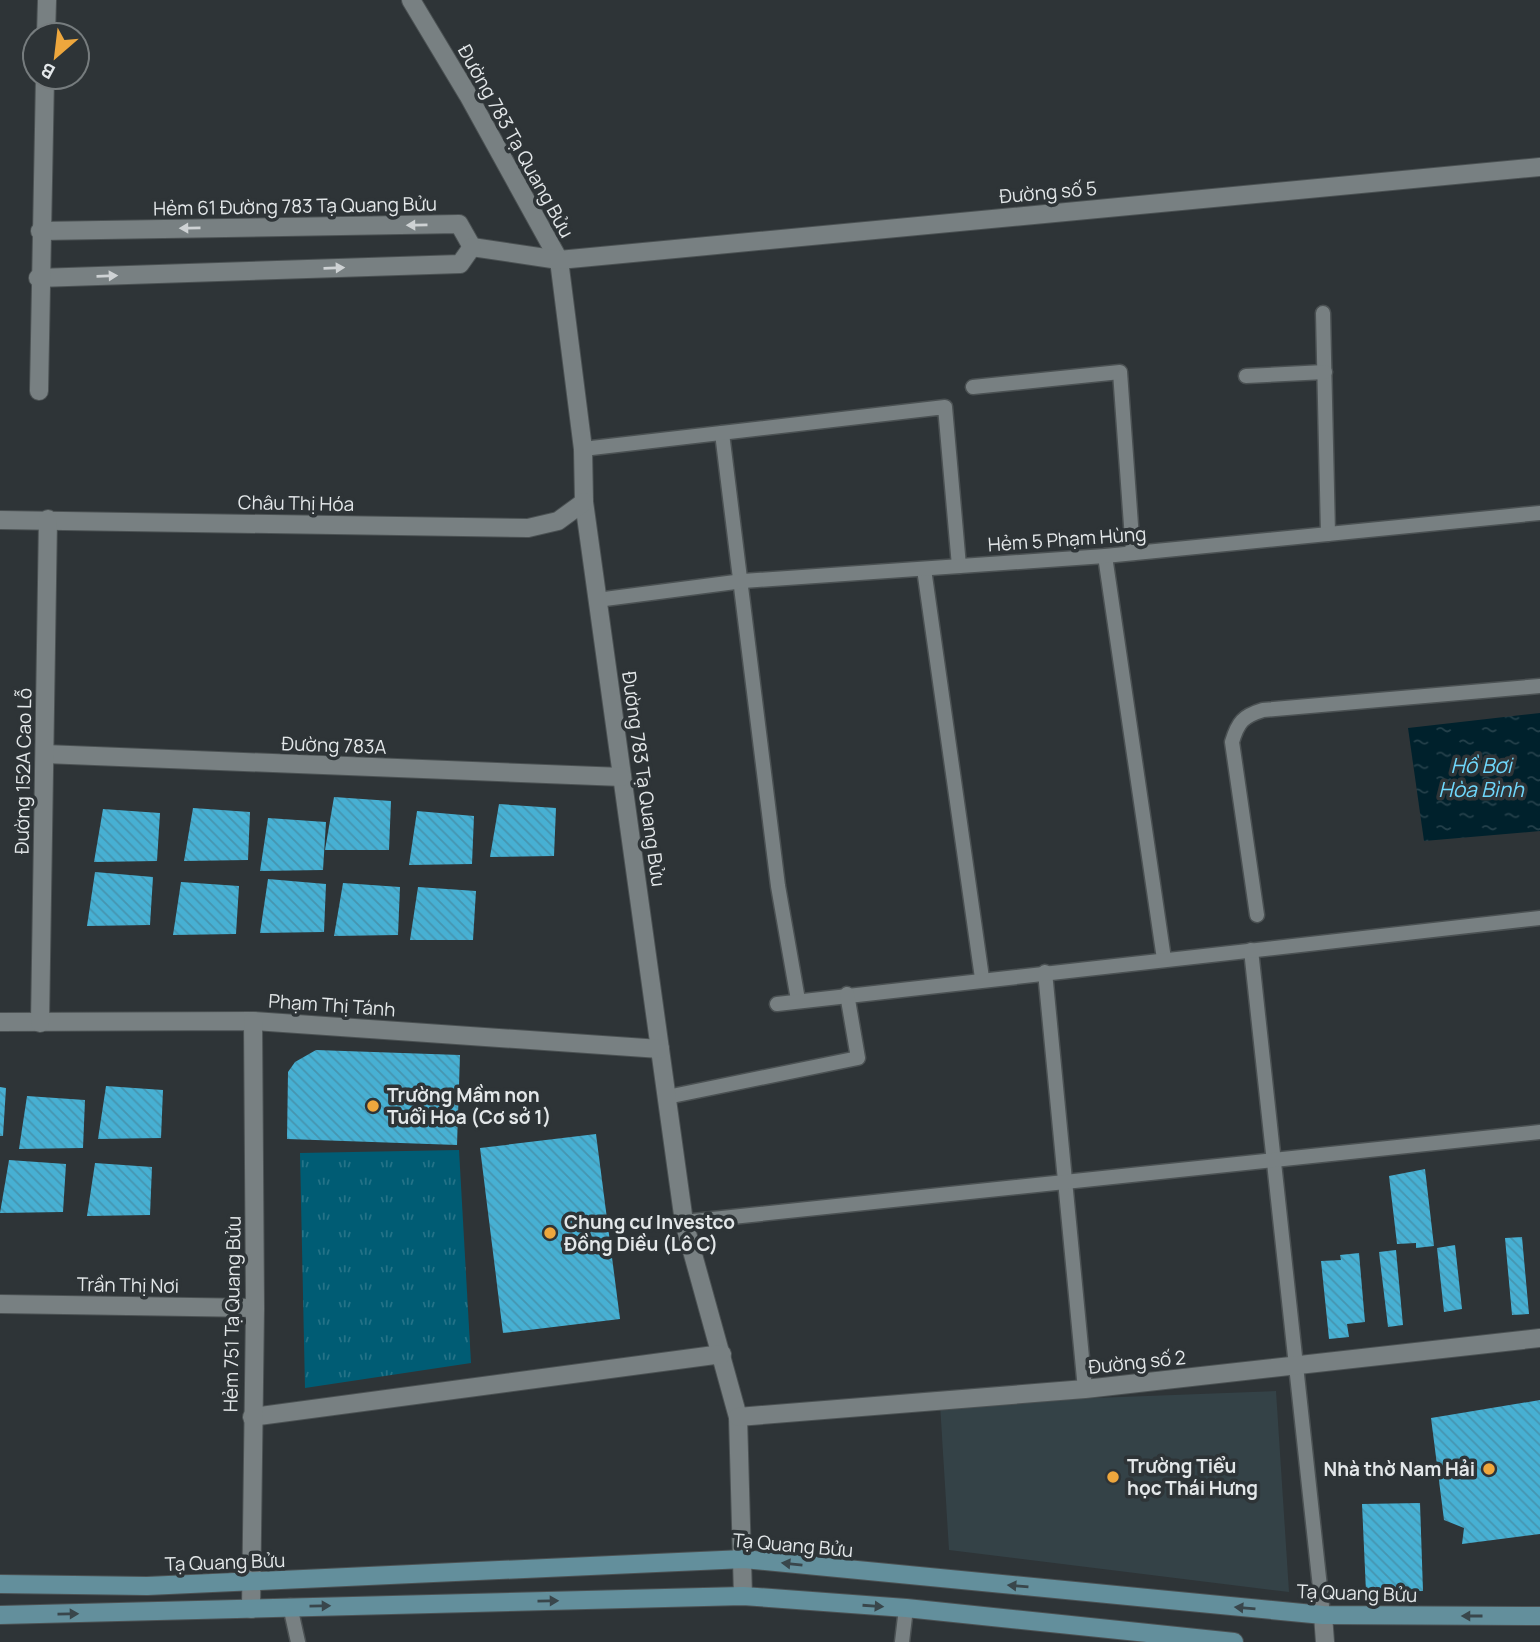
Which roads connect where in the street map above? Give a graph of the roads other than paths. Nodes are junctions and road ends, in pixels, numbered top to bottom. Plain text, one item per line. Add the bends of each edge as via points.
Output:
1 (47, 0) edge
2 (411, 0) edge
3 (46, 21) edge
4 (45, 91) edge
5 (1540, 167) edge
6 (40, 231) junction
7 (472, 247) junction
8 (559, 260) junction
9 (38, 278) junction
10 (1323, 313) dead end
11 (1325, 372) junction
12 (1246, 376) dead end
13 (972, 387) dead end
14 (39, 391) dead end
15 (722, 433) junction
16 (583, 449) junction
17 (584, 502) junction
18 (1540, 513) edge
19 (48, 519) junction
20 (0, 520) edge
21 (1328, 534) junction
22 (1133, 553) junction
23 (1105, 556) junction
24 (958, 566) junction
25 (924, 569) junction
26 (743, 581) junction
27 (597, 600) junction
28 (1540, 686) edge
29 (45, 754) junction
30 (622, 777) junction
31 (1257, 915) dead end
32 (1540, 918) edge
33 (1251, 950) junction
34 (1164, 959) junction
35 (1045, 972) junction
36 (982, 978) junction
37 (847, 994) junction
38 (798, 1000) junction
39 (776, 1004) dead end
40 (253, 1021) junction
41 (0, 1022) edge
42 (40, 1023) junction
43 (660, 1049) junction
44 (667, 1097) junction
45 (1540, 1132) edge
46 (1272, 1160) junction
47 (1064, 1182) junction
48 (684, 1222) junction
49 (0, 1304) edge
50 (255, 1308) junction
51 (1540, 1338) edge
52 (722, 1354) junction
53 (1298, 1365) junction
54 (1084, 1389) junction
55 (738, 1416) junction
56 (252, 1418) junction
57 (744, 1559) junction
58 (249, 1582) junction
59 (0, 1584) edge
60 (743, 1596) junction
61 (290, 1606) junction
62 (906, 1608) junction
63 (251, 1609) junction
64 (0, 1615) edge
65 (1323, 1615) junction
66 (1540, 1616) edge
67 (298, 1642) edge
68 (902, 1642) edge
69 (1234, 1642) edge
70 (1325, 1642) edge

1 - 3 street
2 - 8 street, Đường 783 Tạ Quang Bửu
4 - 6 street
5 - 8 street, Đường số 5
7 -> 6 street, Hẻm 61 Đường 783 Tạ Quang Bửu via 459,224
6 - 9 street
7 - 8 street, Đường số 5
9 -> 7 street via 460,264
8 - 16 street, Đường 783 Tạ Quang Bửu
9 - 14 street
10 - 11 lane
11 - 12 lane
11 - 21 lane
13 - 22 lane via 1120,372
15 - 16 lane
15 - 24 lane via 945,407
15 - 26 lane
16 - 17 street, Đường 783 Tạ Quang Bửu
17 - 19 street, Châu Thị Hóa via 558,521 528,528
17 - 27 street, Đường 783 Tạ Quang Bửu
18 - 21 lane, Hẻm 5 Phạm Hùng
19 - 20 street, Châu Thị Hóa
19 - 29 street, Đường 152A Cao Lỗ
21 - 22 lane, Hẻm 5 Phạm Hùng
22 - 23 lane, Hẻm 5 Phạm Hùng
23 - 24 lane, Hẻm 5 Phạm Hùng
23 - 34 lane
24 - 25 lane, Hẻm 5 Phạm Hùng
25 - 26 lane, Hẻm 5 Phạm Hùng
25 - 36 lane
26 - 27 lane, Hẻm 5 Phạm Hùng
26 - 38 lane via 778,886
27 - 30 street, Đường 783 Tạ Quang Bửu
28 - 31 lane via 1247,714 1237,724 1232,742
29 - 30 street, Đường 783A
29 - 42 street, Đường 152A Cao Lỗ
30 - 43 street, Đường 783 Tạ Quang Bửu
32 - 33 lane
33 - 34 lane
33 - 46 lane
34 - 35 lane
35 - 36 lane
35 - 47 lane
36 - 37 lane
37 - 38 lane
37 - 44 lane via 858,1058
38 - 39 lane
40 - 42 street, Phạm Thị Tánh
40 - 43 street, Phạm Thị Tánh
40 - 50 street, Hẻm 751 Tạ Quang Bửu
41 - 42 street, Phạm Thị Tánh
43 - 44 street, Đường 783 Tạ Quang Bửu
44 - 48 street, Đường 783 Tạ Quang Bửu
45 - 46 lane
46 - 47 lane
46 - 53 lane
47 - 48 lane
47 - 54 lane
48 - 52 street, Đường 783 Tạ Quang Bửu
49 - 50 street, Trần Thị Nơi
50 - 56 street, Hẻm 751 Tạ Quang Bửu
51 - 53 street, Đường số 2
52 - 55 street, Đường 783 Tạ Quang Bửu
52 - 56 street
53 - 54 street, Đường số 2
53 - 65 lane
54 - 55 street, Đường số 2
55 - 57 street, Đường 783 Tạ Quang Bửu
56 - 58 street, Hẻm 751 Tạ Quang Bửu
57 - 58 main road, Tạ Quang Bửu
57 - 60 street, Đường 783 Tạ Quang Bửu
65 -> 57 main road, Tạ Quang Bửu
58 - 59 main road, Tạ Quang Bửu
58 - 63 street, Hẻm 751 Tạ Quang Bửu
61 -> 60 main road
60 -> 62 main road
61 - 63 main road
61 - 67 lane
62 - 68 lane
62 - 69 main road
64 -> 63 main road
66 -> 65 main road, Tạ Quang Bửu
65 - 70 street

